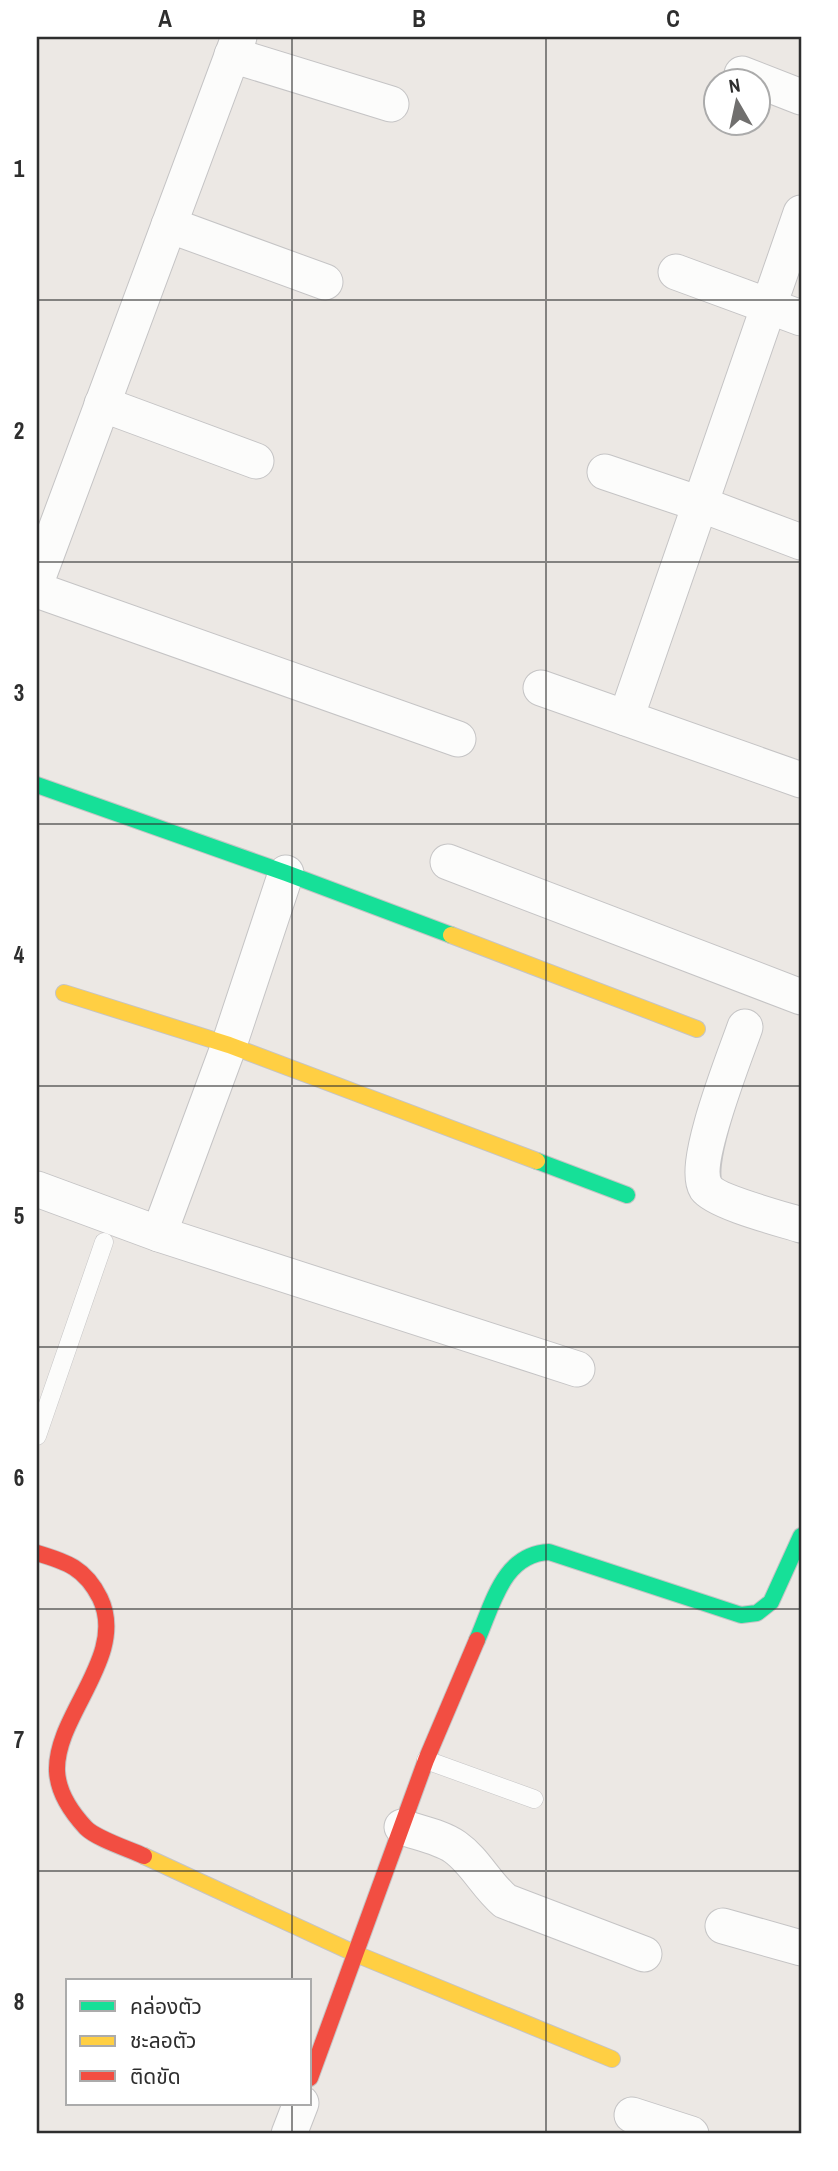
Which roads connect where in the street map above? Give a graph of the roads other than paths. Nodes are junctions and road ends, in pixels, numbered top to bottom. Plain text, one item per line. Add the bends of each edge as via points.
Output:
1 (236, 46) edge
2 (772, 86) edge
3 (801, 97) edge
4 (390, 104) dead end
5 (801, 213) edge
6 (169, 225) junction
7 (676, 272) dead end
8 (325, 282) dead end
9 (768, 307) junction
10 (801, 318) edge
11 (102, 404) junction
12 (256, 461) dead end
13 (605, 472) dead end
14 (700, 504) junction
15 (801, 542) edge
16 (37, 580) edge
17 (37, 590) edge
18 (541, 688) dead end
19 (626, 718) junction
20 (458, 739) dead end
21 (801, 780) edge
22 (37, 785) edge
23 (448, 862) dead end
24 (286, 873) junction
25 (64, 993) dead end
26 (801, 998) edge
27 (745, 1027) dead end
28 (697, 1029) dead end
29 (229, 1045) junction
30 (37, 1189) edge
31 (627, 1195) dead end
32 (801, 1225) edge
33 (159, 1234) junction
34 (104, 1242) dead end
35 (577, 1369) dead end
36 (37, 1436) edge
37 (801, 1536) edge
38 (37, 1553) edge
39 (426, 1760) junction
40 (534, 1799) dead end
41 (402, 1827) junction
42 (723, 1926) dead end
43 (801, 1948) edge
44 (356, 1954) junction
45 (644, 1954) dead end
46 (612, 2059) dead end
47 (312, 2073) edge
48 (301, 2104) edge
49 (632, 2115) dead end
50 (289, 2134) edge
51 (691, 2134) edge

1 - 4 street
1 - 6 street
2 - 3 street
5 - 9 street
6 - 8 street
6 - 11 street
7 - 9 street
9 - 10 street
9 - 14 street
11 - 12 street
11 - 16 street
13 - 14 street
14 - 15 street
14 - 19 street
17 - 20 street
18 - 19 street
19 - 21 street
22 - 24 street
23 - 26 street
24 - 28 street
24 - 29 street
25 - 29 street
27 - 32 street via 709,1134 701,1168 706,1188 719,1198
29 - 31 street
29 - 33 street
30 - 33 street
33 - 35 street
34 - 36 lane
37 - 39 street via 771,1602 757,1613 741,1615 549,1552 532,1552 504,1578
38 - 44 street via 75,1567 106,1608 102,1652 60,1750 58,1778 69,1807 88,1830
39 - 40 lane
39 - 41 street
41 - 44 street
41 - 45 street via 452,1845 505,1900
42 - 43 street
44 - 46 street
44 - 47 street
48 - 50 street
49 - 51 street

